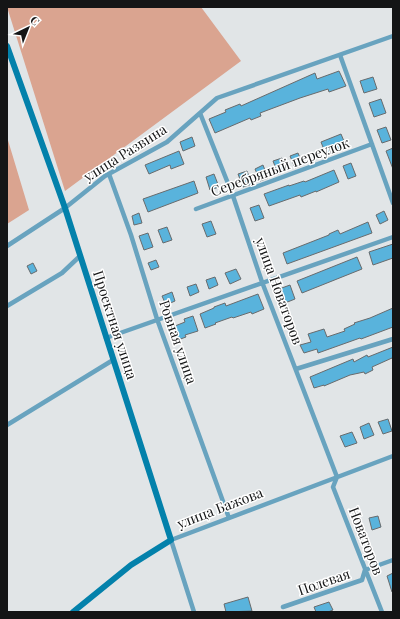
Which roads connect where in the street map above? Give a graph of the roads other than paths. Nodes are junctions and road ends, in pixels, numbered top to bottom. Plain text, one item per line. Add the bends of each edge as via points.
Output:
1 (393, 36) edge
2 (7, 46) edge
3 (340, 55) junction
4 (200, 113) junction
5 (372, 144) junction
6 (109, 174) junction
7 (233, 196) junction
8 (393, 203) edge
9 (65, 208) junction
10 (196, 209) dead end
11 (393, 237) edge
12 (7, 246) edge
13 (80, 256) junction
14 (262, 282) junction
15 (7, 306) edge
16 (157, 319) junction
17 (106, 338) junction
18 (393, 339) edge
19 (113, 360) junction
20 (296, 369) junction
21 (7, 425) edge
22 (393, 456) edge
23 (336, 477) junction
24 (229, 518) junction
25 (171, 540) junction
26 (393, 560) edge
27 (365, 570) junction
28 (283, 607) dead end
29 (73, 612) edge
30 (194, 612) edge
31 (382, 612) edge

1 - 3 street, улица Развина
2 - 9 street, Проектная улица
3 - 4 street, улица Развина via 217,98
3 - 5 street
4 - 6 street, улица Развина via 167,142
4 - 7 street, улица Новаторов
5 - 7 street, Серебряный переулок
5 - 8 street
6 - 9 street, улица Развина
6 - 16 street, Ровная улица
7 - 10 street, Серебряный переулок
7 - 14 street, улица Новаторов
9 - 12 street, улица Развина
9 - 13 street, Проектная улица
11 - 14 street
13 - 15 street via 62,272
13 - 17 street, Проектная улица
14 - 16 street
14 - 20 street, улица Новаторов
16 - 17 street
16 - 24 street, Ровная улица
17 - 19 street, Проектная улица
18 - 20 street
19 - 21 street
19 - 25 street, Проектная улица
20 - 23 street, улица Новаторов
22 - 23 street, улица Бажова
23 - 24 street, улица Бажова
23 - 27 street, Новаторов via 333,487
24 - 25 street, улица Бажова
25 - 29 street, улица Бажова via 131,565
25 - 30 street, Проектная улица
26 - 27 street
27 - 28 street, Полевая via 362,580
27 - 31 street, Новаторов

